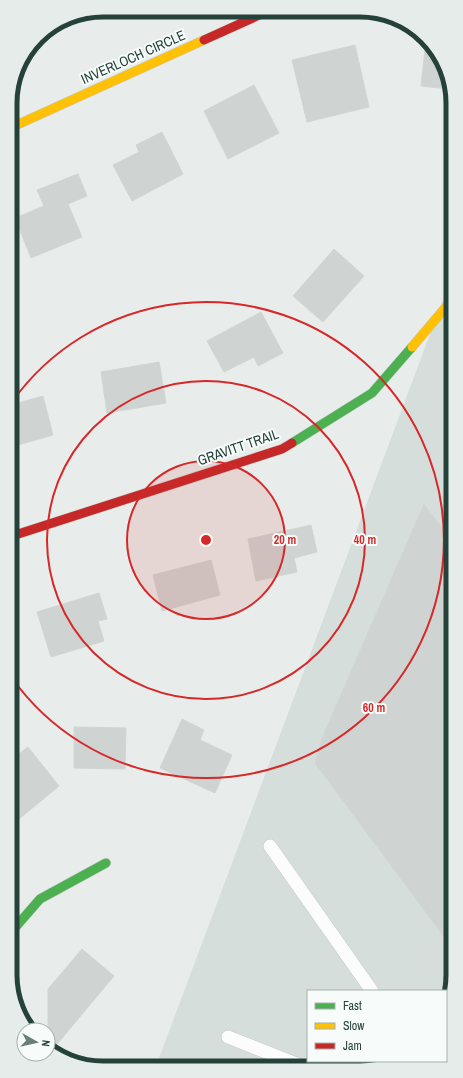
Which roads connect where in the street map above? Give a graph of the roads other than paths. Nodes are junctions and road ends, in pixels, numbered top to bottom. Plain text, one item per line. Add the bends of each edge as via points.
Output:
1 (255, 17) edge
2 (17, 125) edge
3 (446, 307) edge
4 (17, 534) edge
5 (270, 846) dead end
6 (106, 863) dead end
7 (17, 925) edge
8 (371, 990) edge
9 (228, 1037) dead end
10 (290, 1061) edge

1 - 2 street, INVERLOCH CIRCLE
3 - 4 street, GRAVITT TRAIL via 372,393 282,449
5 - 8 lane
6 - 7 street via 40,899
9 - 10 lane

